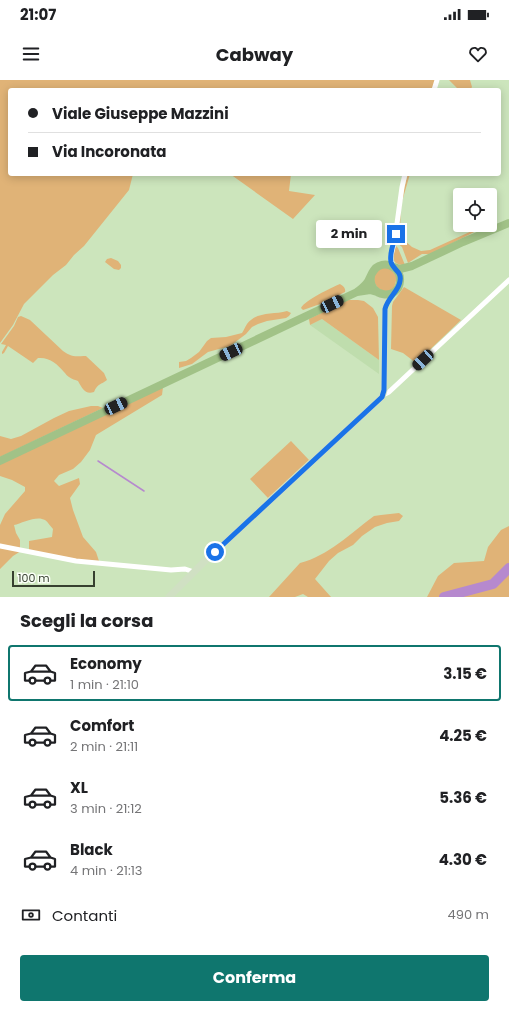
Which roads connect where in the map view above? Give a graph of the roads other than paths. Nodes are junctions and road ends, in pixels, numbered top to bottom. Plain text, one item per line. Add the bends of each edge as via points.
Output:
1 (404, 176) edge
2 (509, 217) edge
3 (509, 223) edge
4 (463, 242) junction
5 (392, 249) junction
6 (381, 265) junction
7 (412, 266) junction
8 (394, 267) junction
9 (371, 276) junction
10 (400, 280) junction
11 (509, 280) edge
12 (357, 292) junction
13 (395, 292) junction
14 (378, 293) junction
15 (385, 309) junction
16 (384, 381) junction
17 (398, 383) junction
18 (383, 395) junction
19 (0, 461) edge
20 (0, 546) edge
21 (194, 572) junction
22 (169, 597) edge

1 - 5 street
2 - 4 main road
3 - 4 main road
4 - 7 main road
5 - 6 street
5 - 8 street via 391,259
6 - 8 main road
6 - 9 main road
7 - 8 main road via 400,269
7 - 10 main road
8 - 10 main road via 400,274
9 - 12 main road
9 - 14 main road via 371,285
10 - 13 main road
11 - 17 street
12 - 14 main road via 370,290
12 - 19 main road
13 - 14 main road via 387,295
13 - 15 main road
14 - 15 main road via 383,299
15 - 16 main road
16 - 17 street
16 - 18 main road
17 - 18 street
18 - 21 main road
20 - 21 street via 76,561
21 - 22 main road

